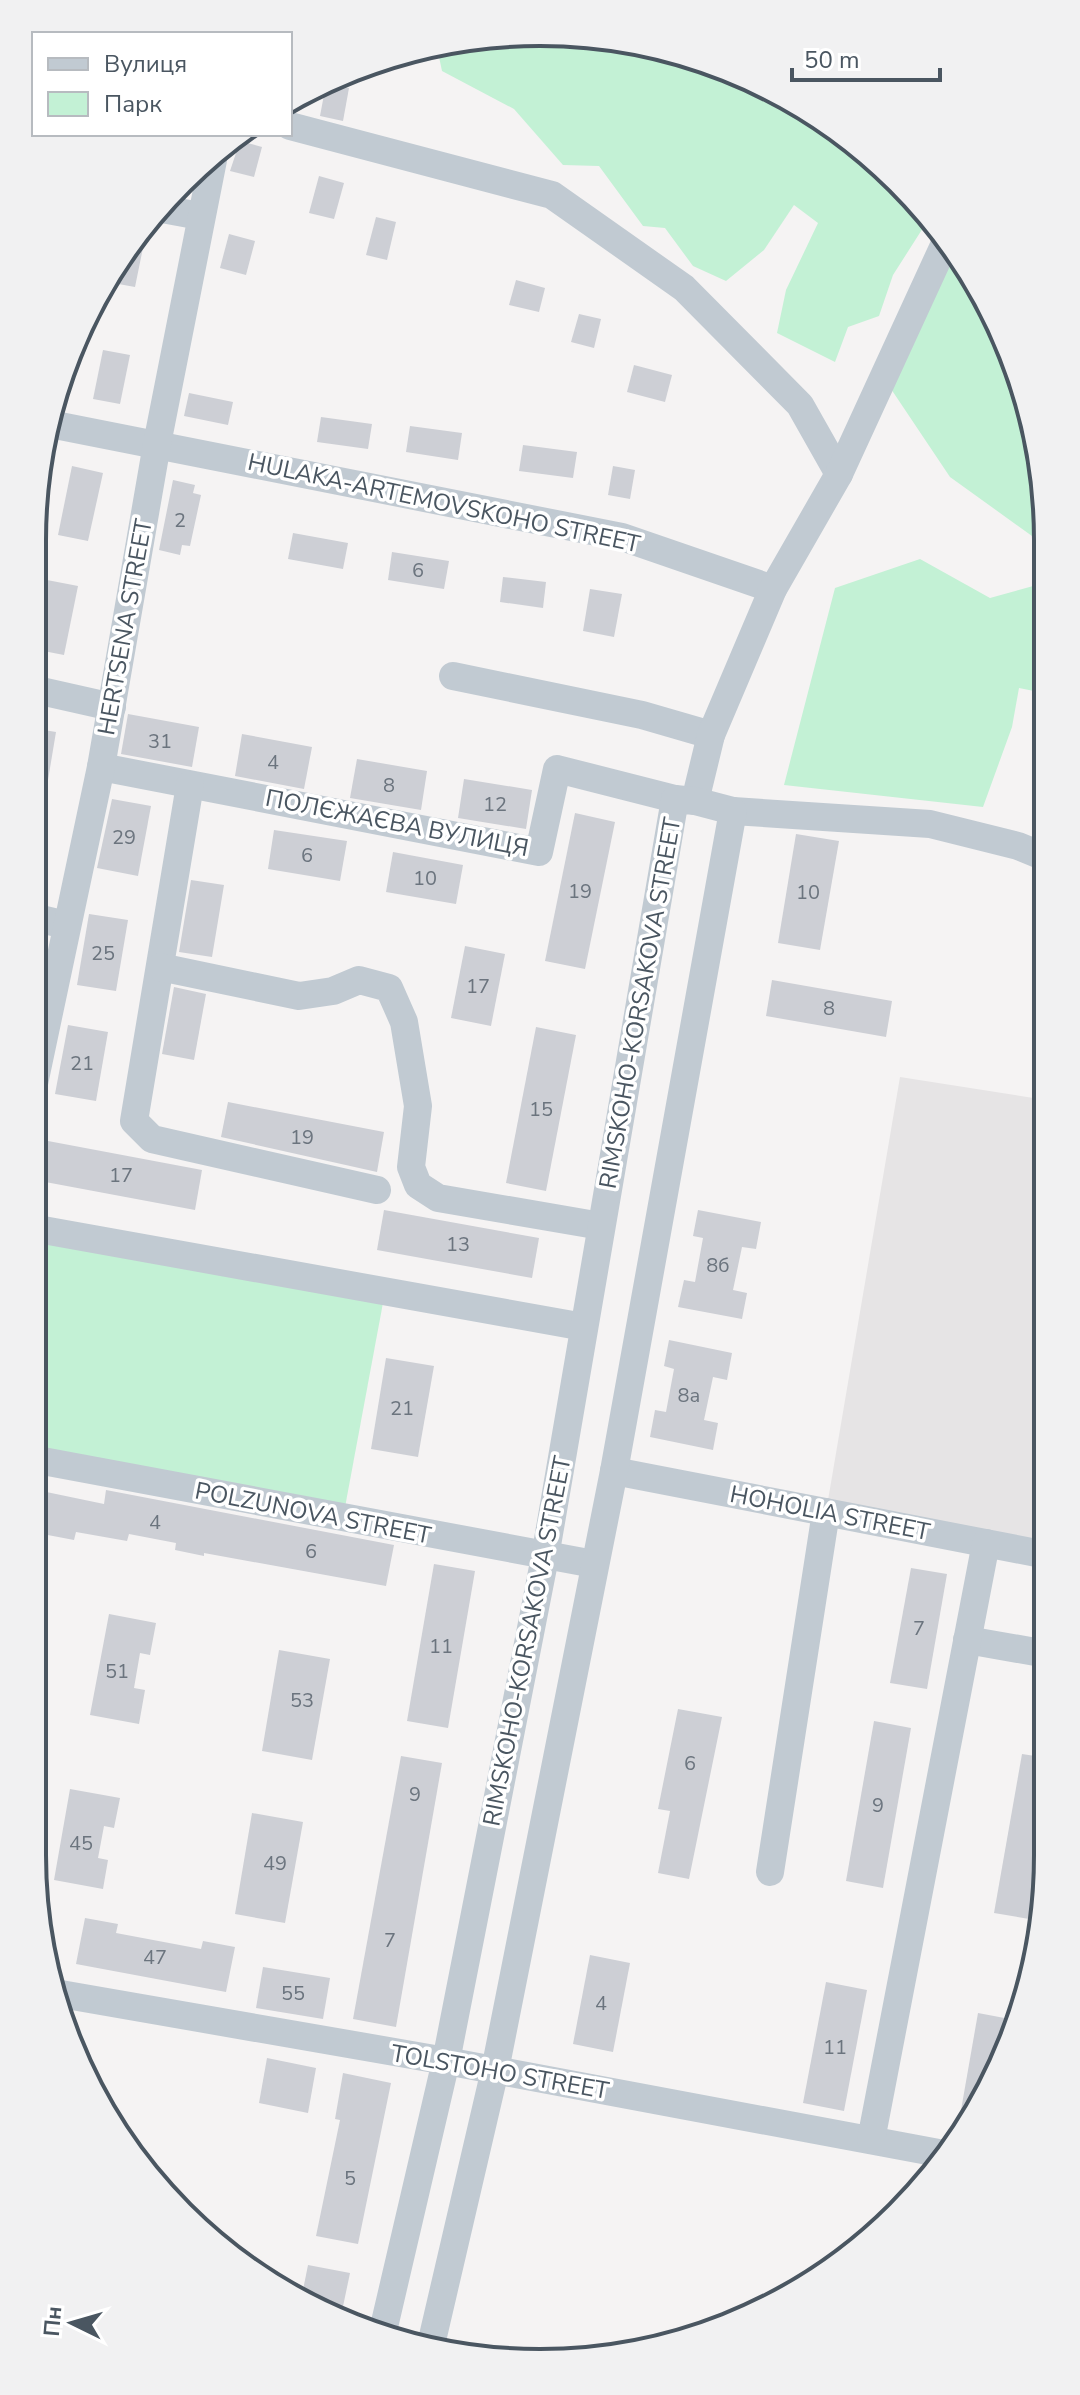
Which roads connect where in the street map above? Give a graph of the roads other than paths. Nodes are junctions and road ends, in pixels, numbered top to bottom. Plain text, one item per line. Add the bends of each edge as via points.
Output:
1 (292, 127) edge
2 (178, 207) edge
3 (941, 252) edge
4 (60, 426) edge
5 (157, 444) junction
6 (839, 474) junction
7 (773, 589) junction
8 (453, 676) dead end
9 (46, 692) edge
10 (112, 707) junction
11 (711, 735) junction
12 (101, 767) junction
13 (190, 785) junction
14 (685, 800) junction
15 (733, 811) junction
16 (1034, 853) edge
17 (46, 920) edge
18 (66, 925) junction
19 (160, 967) junction
20 (46, 1024) edge
21 (377, 1190) dead end
22 (601, 1226) junction
23 (46, 1231) edge
24 (584, 1327) junction
25 (46, 1462) edge
26 (614, 1471) junction
27 (826, 1512) junction
28 (986, 1543) junction
29 (1034, 1552) edge
30 (545, 1557) junction
31 (594, 1564) junction
32 (967, 1640) junction
33 (1034, 1652) edge
34 (770, 1872) dead end
35 (66, 1995) edge
36 (446, 2061) junction
37 (495, 2070) junction
38 (871, 2140) junction
39 (935, 2152) edge
40 (385, 2324) edge
41 (433, 2337) edge

1 - 6 street via 552,195 684,288 800,405
2 - 5 street, HERTSENA STREET
3 - 6 street
4 - 5 street, HULAKA-ARTEMOVSKOHO STREET
5 - 7 street, HULAKA-ARTEMOVSKOHO STREET via 622,537
5 - 10 street, HERTSENA STREET
6 - 7 street
7 - 11 street
8 - 11 street via 642,715
9 - 10 street
10 - 12 street, HERTSENA STREET
11 - 14 street
12 - 13 street, ПОЛЄЖАЄВА ВУЛИЦЯ
12 - 18 street, HERTSENA STREET
13 - 14 street, ПОЛЄЖАЄВА ВУЛИЦЯ via 539,852 557,769
13 - 19 street
14 - 15 street, RIMSKOHO-KORSAKOVA STREET
14 - 22 street, RIMSKOHO-KORSAKOVA STREET
15 - 16 street, RIMSKOHO-KORSAKOVA STREET via 930,824
15 - 26 street
17 - 18 street
18 - 20 street, HERTSENA STREET
19 - 21 street via 134,1121 152,1139
19 - 22 street via 299,996 359,980 389,988 404,1022 418,1106 411,1167 418,1185 438,1198
22 - 24 street, RIMSKOHO-KORSAKOVA STREET
23 - 24 street
24 - 30 street, RIMSKOHO-KORSAKOVA STREET
25 - 30 street, POLZUNOVA STREET
26 - 27 street, HOHOLIA STREET
26 - 31 street
27 - 28 street, HOHOLIA STREET
27 - 34 street
28 - 29 street, HOHOLIA STREET
28 - 32 street
30 - 31 street, POLZUNOVA STREET
30 - 36 street, RIMSKOHO-KORSAKOVA STREET
31 - 37 street
32 - 33 street
32 - 38 street
35 - 36 street, TOLSTOHO STREET
36 - 37 street, TOLSTOHO STREET
36 - 40 street, RIMSKOHO-KORSAKOVA STREET
37 - 38 street, TOLSTOHO STREET
37 - 41 street
38 - 39 street, TOLSTOHO STREET

